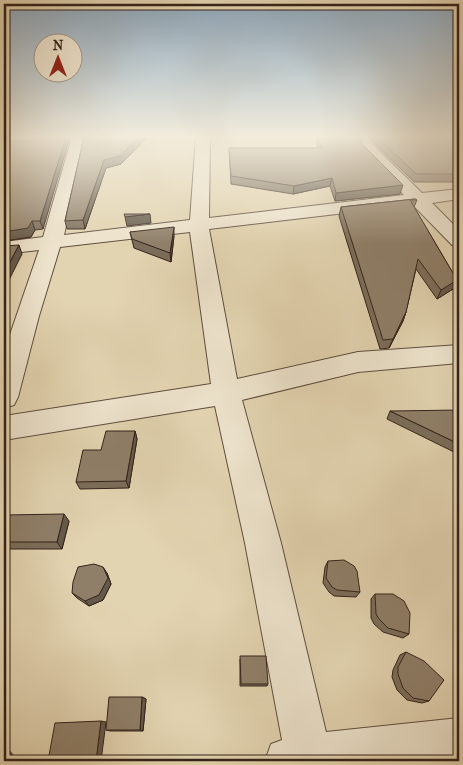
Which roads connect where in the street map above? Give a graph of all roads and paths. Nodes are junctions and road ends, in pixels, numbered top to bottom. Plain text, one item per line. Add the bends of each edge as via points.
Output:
1 (69, 173) edge
2 (201, 173) edge
3 (392, 173) edge
4 (459, 194) edge
5 (418, 200) junction
6 (199, 225) junction
7 (459, 241) edge
8 (52, 242) junction
9 (4, 248) edge
10 (459, 354) edge
11 (226, 393) junction
12 (4, 397) edge
13 (4, 428) edge
14 (459, 740) edge
15 (302, 760) edge

1 - 8 street
2 - 6 street
3 - 5 street
4 - 5 street
5 - 6 street
5 - 7 street
6 - 8 street
6 - 11 street
8 - 9 street
8 - 12 street
10 - 11 street via 358,362
11 - 13 street
11 - 15 street via 263,543
14 - 15 street

